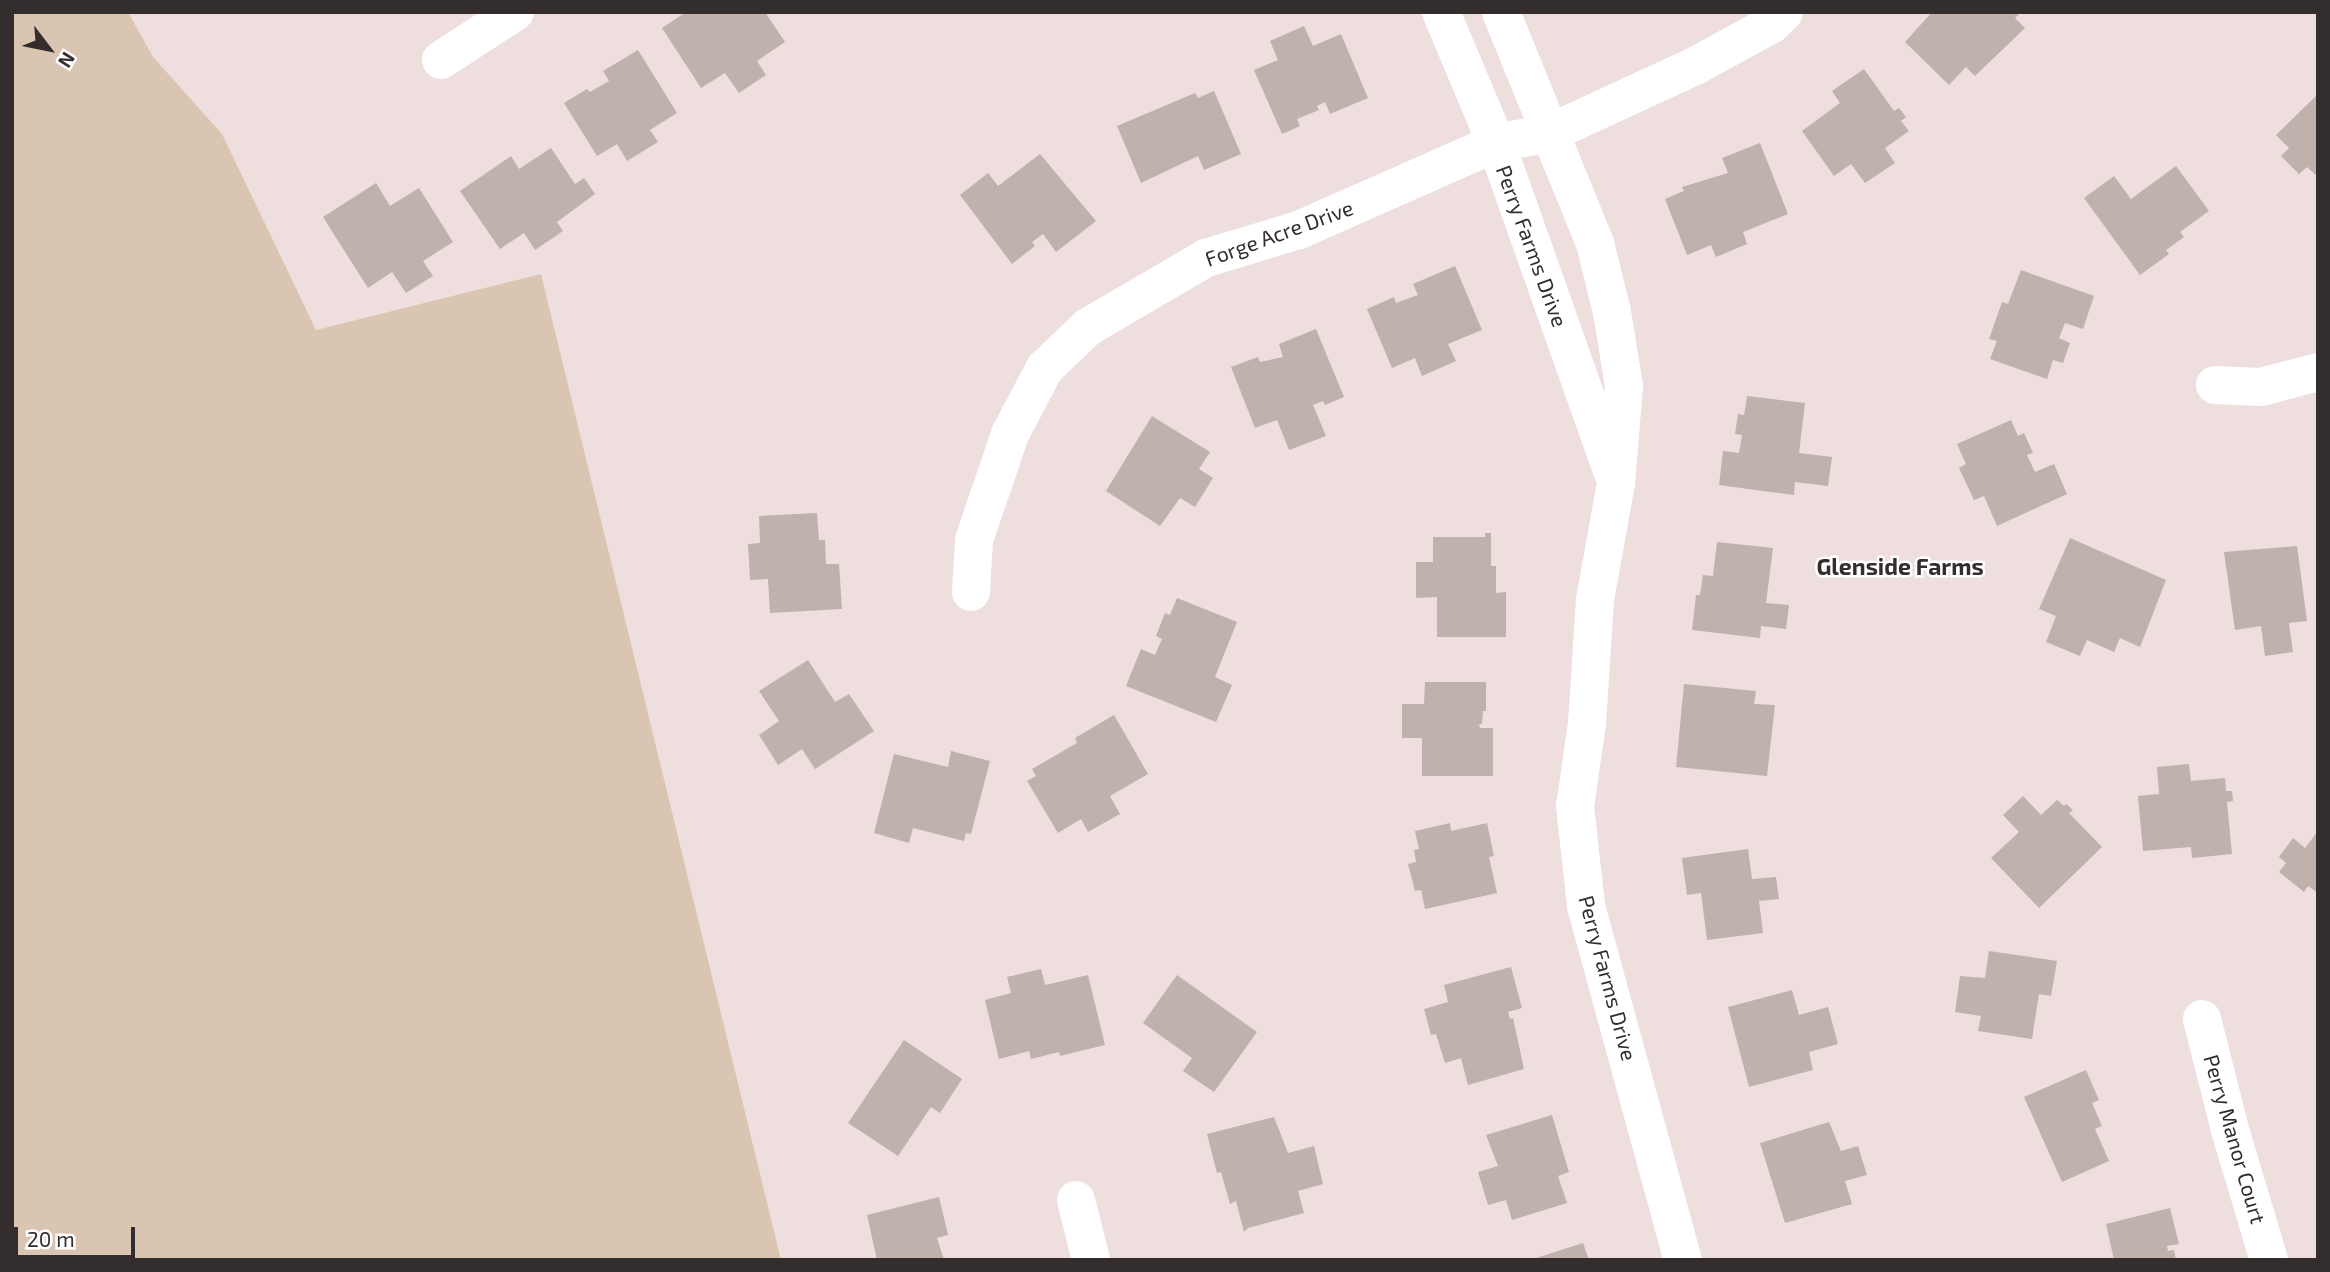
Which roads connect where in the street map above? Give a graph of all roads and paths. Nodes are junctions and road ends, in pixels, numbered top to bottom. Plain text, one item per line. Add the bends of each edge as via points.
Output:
1 (515, 12) edge
2 (1441, 12) edge
3 (1501, 12) edge
4 (1784, 12) edge
5 (441, 60) dead end
6 (1550, 133) junction
7 (1496, 143) junction
8 (2318, 372) edge
9 (2215, 385) dead end
10 (1616, 482) junction
11 (971, 592) dead end
12 (2202, 1019) dead end
13 (1076, 1200) dead end
14 (1091, 1260) edge
15 (1683, 1260) edge
16 (2269, 1260) edge

1 - 5 street
2 - 7 street, Perry Farms Drive
3 - 6 street, Perry Farms Drive
4 - 6 street, Forge Acre Drive via 1697,65
6 - 7 street, Forge Acre Drive
6 - 10 street, Perry Farms Drive via 1595,243 1612,312 1624,386
7 - 10 street, Perry Farms Drive
7 - 11 street, Forge Acre Drive via 1299,230 1206,258 1088,327 1045,368 1010,434 974,540
8 - 9 street via 2261,387
10 - 15 street, Perry Farms Drive via 1595,600 1587,724 1575,806 1586,906
12 - 16 street, Perry Manor Court
13 - 14 street

